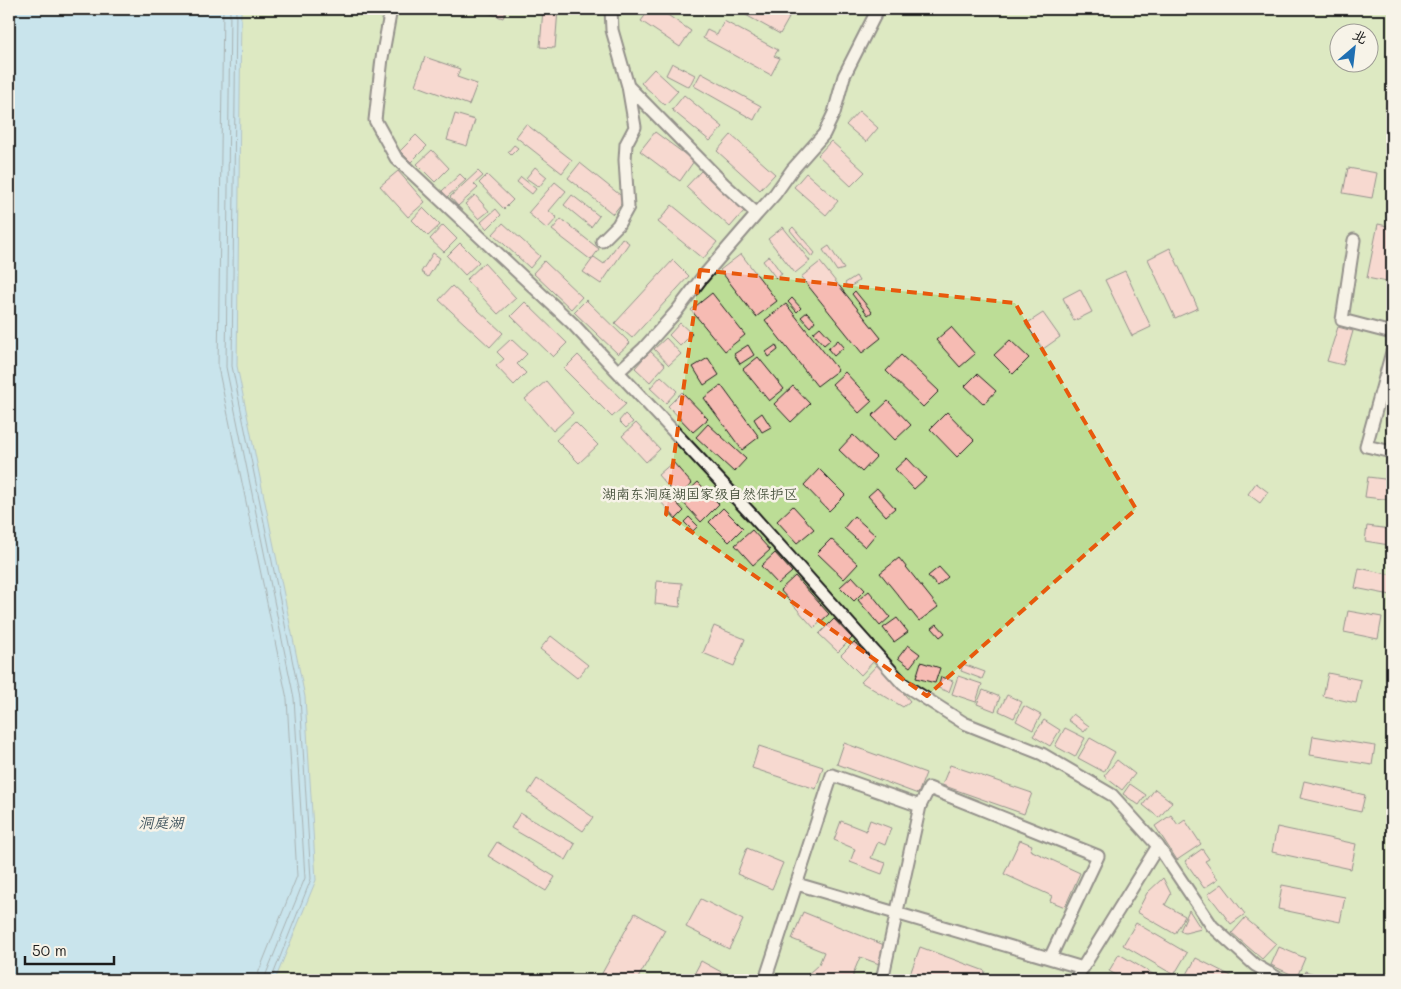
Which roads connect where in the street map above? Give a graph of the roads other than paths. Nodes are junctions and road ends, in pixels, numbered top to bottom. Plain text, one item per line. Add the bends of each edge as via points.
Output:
1 (391, 9) edge
2 (611, 9) edge
3 (878, 9) edge
4 (628, 86) junction
5 (757, 214) junction
6 (1354, 240) dead end
7 (602, 241) dead end
8 (1392, 333) edge
9 (1392, 352) edge
10 (618, 372) junction
11 (1392, 452) edge
12 (920, 806) junction
13 (1158, 846) junction
14 (796, 884) junction
15 (897, 914) junction
16 (1050, 958) junction
17 (1083, 968) junction
18 (765, 980) edge
19 (882, 980) edge
20 (1076, 980) edge
21 (1281, 980) edge

1 - 10 street via 375,120 396,158 572,322
2 - 4 street via 612,30
3 - 5 street via 844,76 834,113 824,134
4 - 5 street
4 - 7 street via 635,127 626,144 628,207 618,225
5 - 10 street via 676,312
6 - 8 street via 1342,320
9 - 11 street via 1366,446
10 - 13 street via 903,684 964,723 1042,754 1112,795
12 - 14 street via 832,775
12 - 15 street
12 - 16 street via 930,788 1098,856
13 - 17 street
13 - 21 street via 1212,926 1255,965
14 - 15 street
14 - 18 street
15 - 16 street
15 - 19 street
16 - 17 street
17 - 20 street

